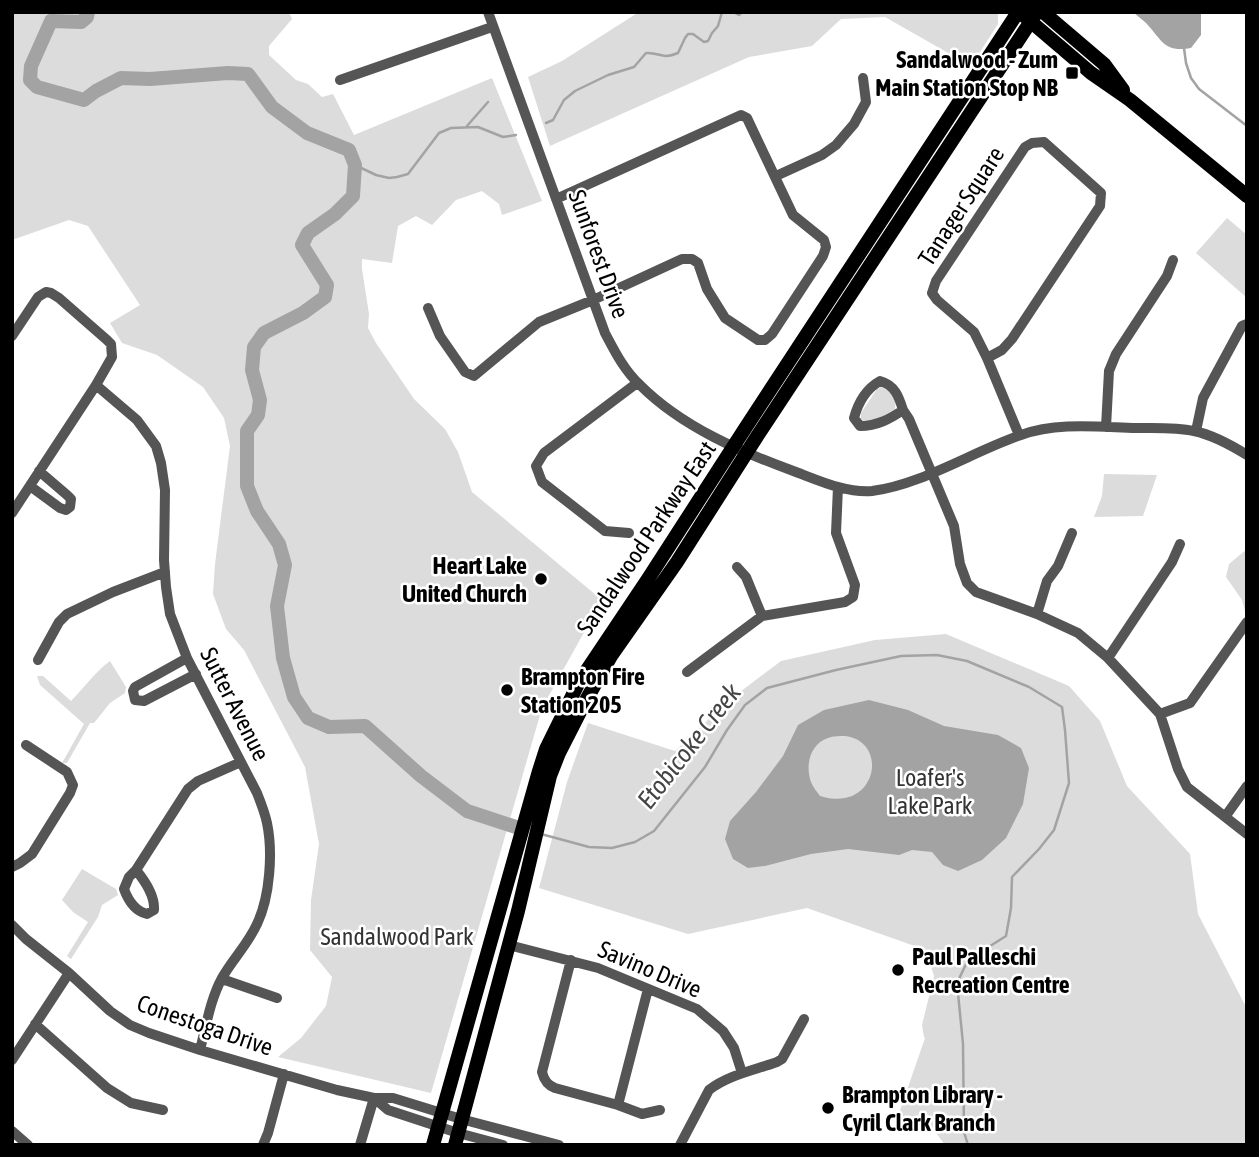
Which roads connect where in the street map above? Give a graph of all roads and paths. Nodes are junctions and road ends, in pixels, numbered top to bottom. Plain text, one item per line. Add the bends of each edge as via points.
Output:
1 (488, 12) edge
2 (1043, 12) edge
3 (1026, 15) edge
4 (492, 27) junction
5 (863, 78) dead end
6 (340, 80) dead end
7 (1130, 100) junction
8 (776, 176) junction
9 (1247, 196) edge
10 (556, 199) junction
11 (1173, 260) dead end
12 (593, 300) junction
13 (428, 308) dead end
14 (1247, 324) edge
15 (12, 336) edge
16 (987, 358) junction
17 (637, 383) junction
18 (96, 385) junction
19 (904, 410) junction
20 (1106, 427) junction
21 (1196, 431) junction
22 (1019, 435) junction
23 (740, 450) junction
24 (1247, 456) edge
25 (39, 471) junction
26 (932, 473) junction
27 (30, 486) junction
28 (838, 487) junction
29 (12, 513) edge
30 (629, 533) dead end
31 (1072, 533) dead end
32 (1180, 544) dead end
33 (737, 567) dead end
34 (165, 572) junction
35 (1037, 614) junction
36 (762, 615) junction
37 (1247, 622) edge
38 (187, 658) junction
39 (1108, 658) junction
40 (38, 660) dead end
41 (687, 672) dead end
42 (196, 674) junction
43 (1160, 714) junction
44 (26, 745) dead end
45 (241, 762) junction
46 (1247, 786) edge
47 (1225, 817) junction
48 (1247, 834) edge
49 (527, 840) junction
50 (12, 867) edge
51 (136, 870) dead end
52 (12, 925) edge
53 (509, 946) junction
54 (571, 960) junction
55 (69, 973) junction
56 (222, 979) junction
57 (648, 989) junction
58 (277, 998) dead end
59 (804, 1019) dead end
60 (36, 1024) junction
61 (200, 1051) junction
62 (12, 1060) edge
63 (742, 1073) junction
64 (284, 1074) junction
65 (374, 1098) junction
66 (618, 1105) junction
67 (163, 1110) dead end
68 (660, 1110) dead end
69 (439, 1119) junction
70 (12, 1131) edge
71 (458, 1132) edge
72 (28, 1145) edge
73 (262, 1145) edge
74 (360, 1145) edge
75 (433, 1145) edge
76 (503, 1145) edge
77 (559, 1145) edge
78 (680, 1145) edge

1 - 4 street, Sunforest Drive
2 - 7 main road via 1104,64
3 - 7 main road via 1091,73
3 - 23 main road, Sandalwood Parkway East
4 - 6 street
4 - 10 street, Sunforest Drive
5 - 8 street via 866,102 836,145
7 - 9 main road
8 - 10 street via 747,118 741,115
8 - 12 street via 793,215 824,240 826,247 765,340 725,318 707,289 698,262 692,259 682,259
10 - 12 street, Sunforest Drive
11 - 20 street via 1109,371
12 - 13 street via 539,322 474,376 465,372 440,336
12 - 17 street, Sunforest Drive via 620,363
14 - 21 street via 1208,385
15 - 18 street via 38,297 51,293 111,344 112,357
16 - 16 street, Tanager Square via 974,332 932,293 1025,147 1044,142 1101,193 1100,206 1012,339
16 - 22 street, Tanager Square
17 - 23 street, Sunforest Drive via 691,424
17 - 30 street via 544,453 536,466 542,482 605,531
18 - 25 street
18 - 34 street, Sutter Avenue via 156,446 165,490
19 - 19 street via 870,426 860,426 854,418 858,405 880,381 898,394
19 - 26 street
20 - 21 street, Sunforest Drive
20 - 22 street, Sunforest Drive via 1043,428
21 - 24 street, Sunforest Drive
22 - 26 street, Sunforest Drive
23 - 28 street, Sunforest Drive
23 - 49 main road, Sandalwood Parkway East via 579,682 545,752
25 - 27 street
25 - 27 street via 71,499 70,507 60,508
26 - 28 street, Sunforest Drive via 892,488
26 - 35 street via 954,526 967,583 976,592
27 - 29 street
28 - 36 street via 836,533 855,586 853,597
31 - 35 street via 1047,581
32 - 39 street
33 - 36 street
34 - 38 street, Sutter Avenue via 170,614
34 - 40 street via 67,614
35 - 39 street via 1078,633
36 - 41 street
37 - 43 street via 1190,703
38 - 42 street, Sutter Avenue
38 - 42 street via 135,687 135,700 144,701
39 - 43 street
42 - 45 street, Sutter Avenue
43 - 47 street via 1188,787
44 - 50 street via 68,772 73,785 32,854
45 - 51 street via 188,789
45 - 56 street, Sutter Avenue via 265,812 270,864 257,925
46 - 47 street
47 - 48 street
49 - 53 main road, Sandalwood Parkway East
49 - 69 main road, Sandalwood Parkway East
52 - 55 street, Conestoga Drive
53 - 54 street, Savino Drive
53 - 71 main road, Sandalwood Parkway East
54 - 57 street, Savino Drive
54 - 66 street via 544,1079 549,1086
55 - 60 street
55 - 61 street, Conestoga Drive via 130,1025
56 - 58 street
56 - 61 street, Sutter Avenue
57 - 63 street, Savino Drive via 697,1009 723,1031
57 - 66 street
59 - 63 street via 782,1059
60 - 62 street
60 - 67 street via 107,1088 131,1103
61 - 64 street, Conestoga Drive
63 - 78 street via 709,1090
64 - 65 street, Conestoga Drive
64 - 73 street
65 - 69 street, Conestoga Drive via 388,1110
65 - 74 street
66 - 68 street via 642,1114
69 - 71 street, Conestoga Drive
69 - 75 main road, Sandalwood Parkway East
70 - 72 street
71 - 76 street, Conestoga Drive
71 - 77 street, Conestoga Drive

